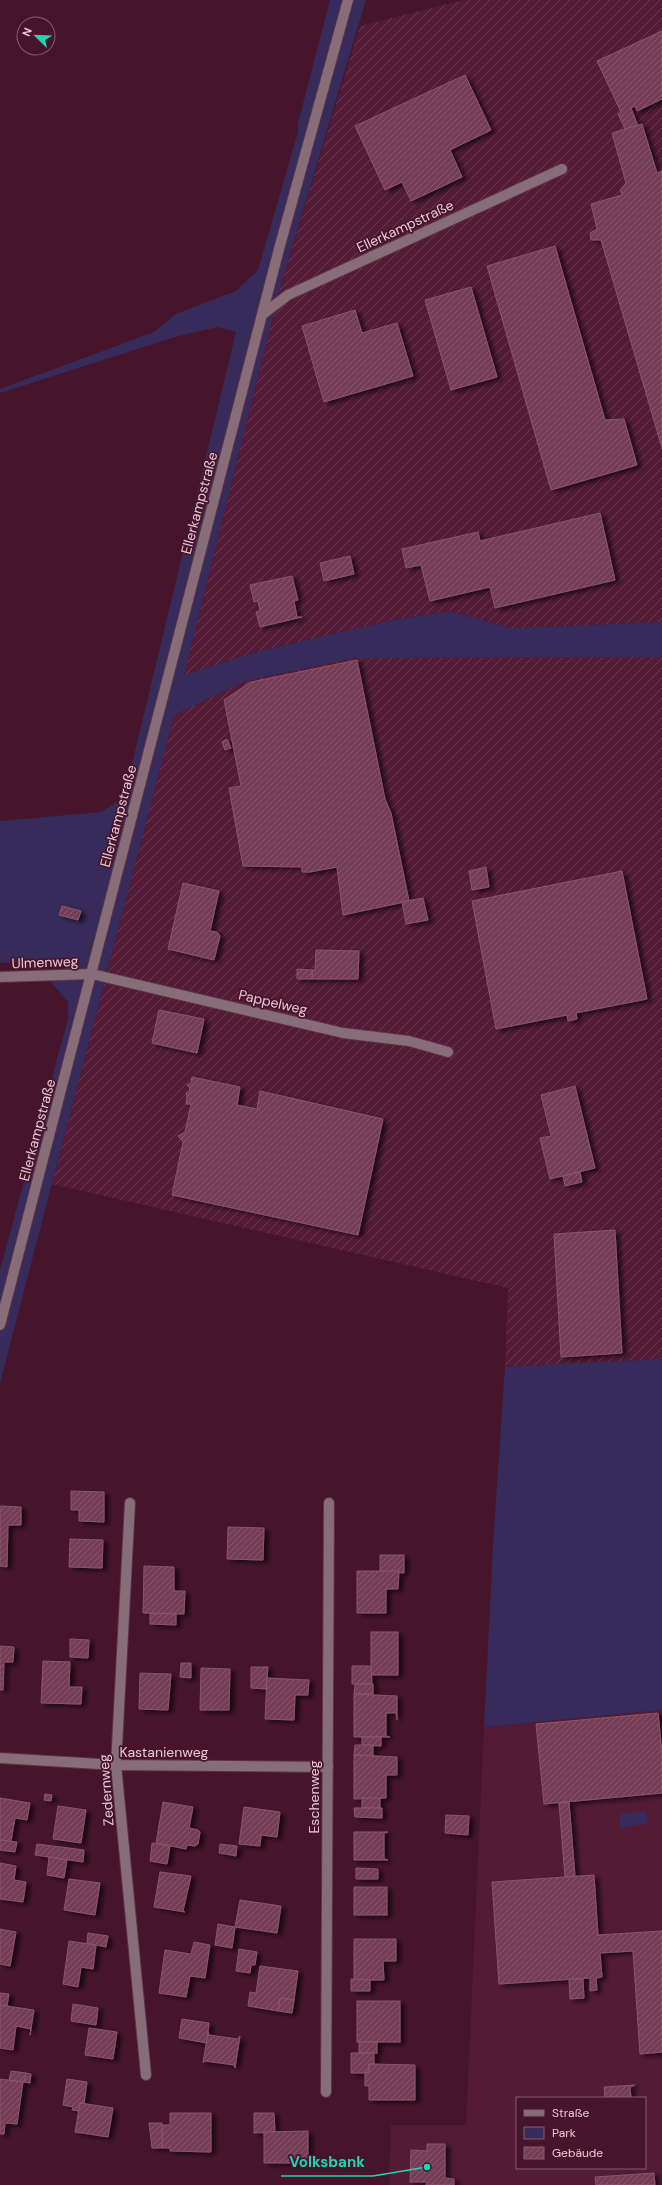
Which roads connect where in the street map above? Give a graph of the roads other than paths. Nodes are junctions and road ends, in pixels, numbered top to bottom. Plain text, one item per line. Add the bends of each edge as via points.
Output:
1 (348, 0) edge
2 (562, 169) dead end
3 (263, 314) junction
4 (92, 974) junction
5 (0, 977) edge
6 (448, 1052) dead end
7 (0, 1325) edge
8 (130, 1503) dead end
9 (329, 1503) dead end
10 (0, 1758) edge
11 (116, 1765) junction
12 (328, 1767) junction
13 (146, 2075) dead end
14 (326, 2092) dead end

1 - 3 street, Ellerkampstraße
2 - 3 street, Ellerkampstraße via 288,295
3 - 4 street, Ellerkampstraße
4 - 5 street, Ulmenweg
4 - 6 street, Pappelweg via 343,1033 409,1041
4 - 7 street, Ellerkampstraße
8 - 11 street, Zedernweg
9 - 12 street, Eschenweg
10 - 11 street, Kastanienweg
11 - 12 street, Kastanienweg
11 - 13 street, Zedernweg
12 - 14 street, Eschenweg

